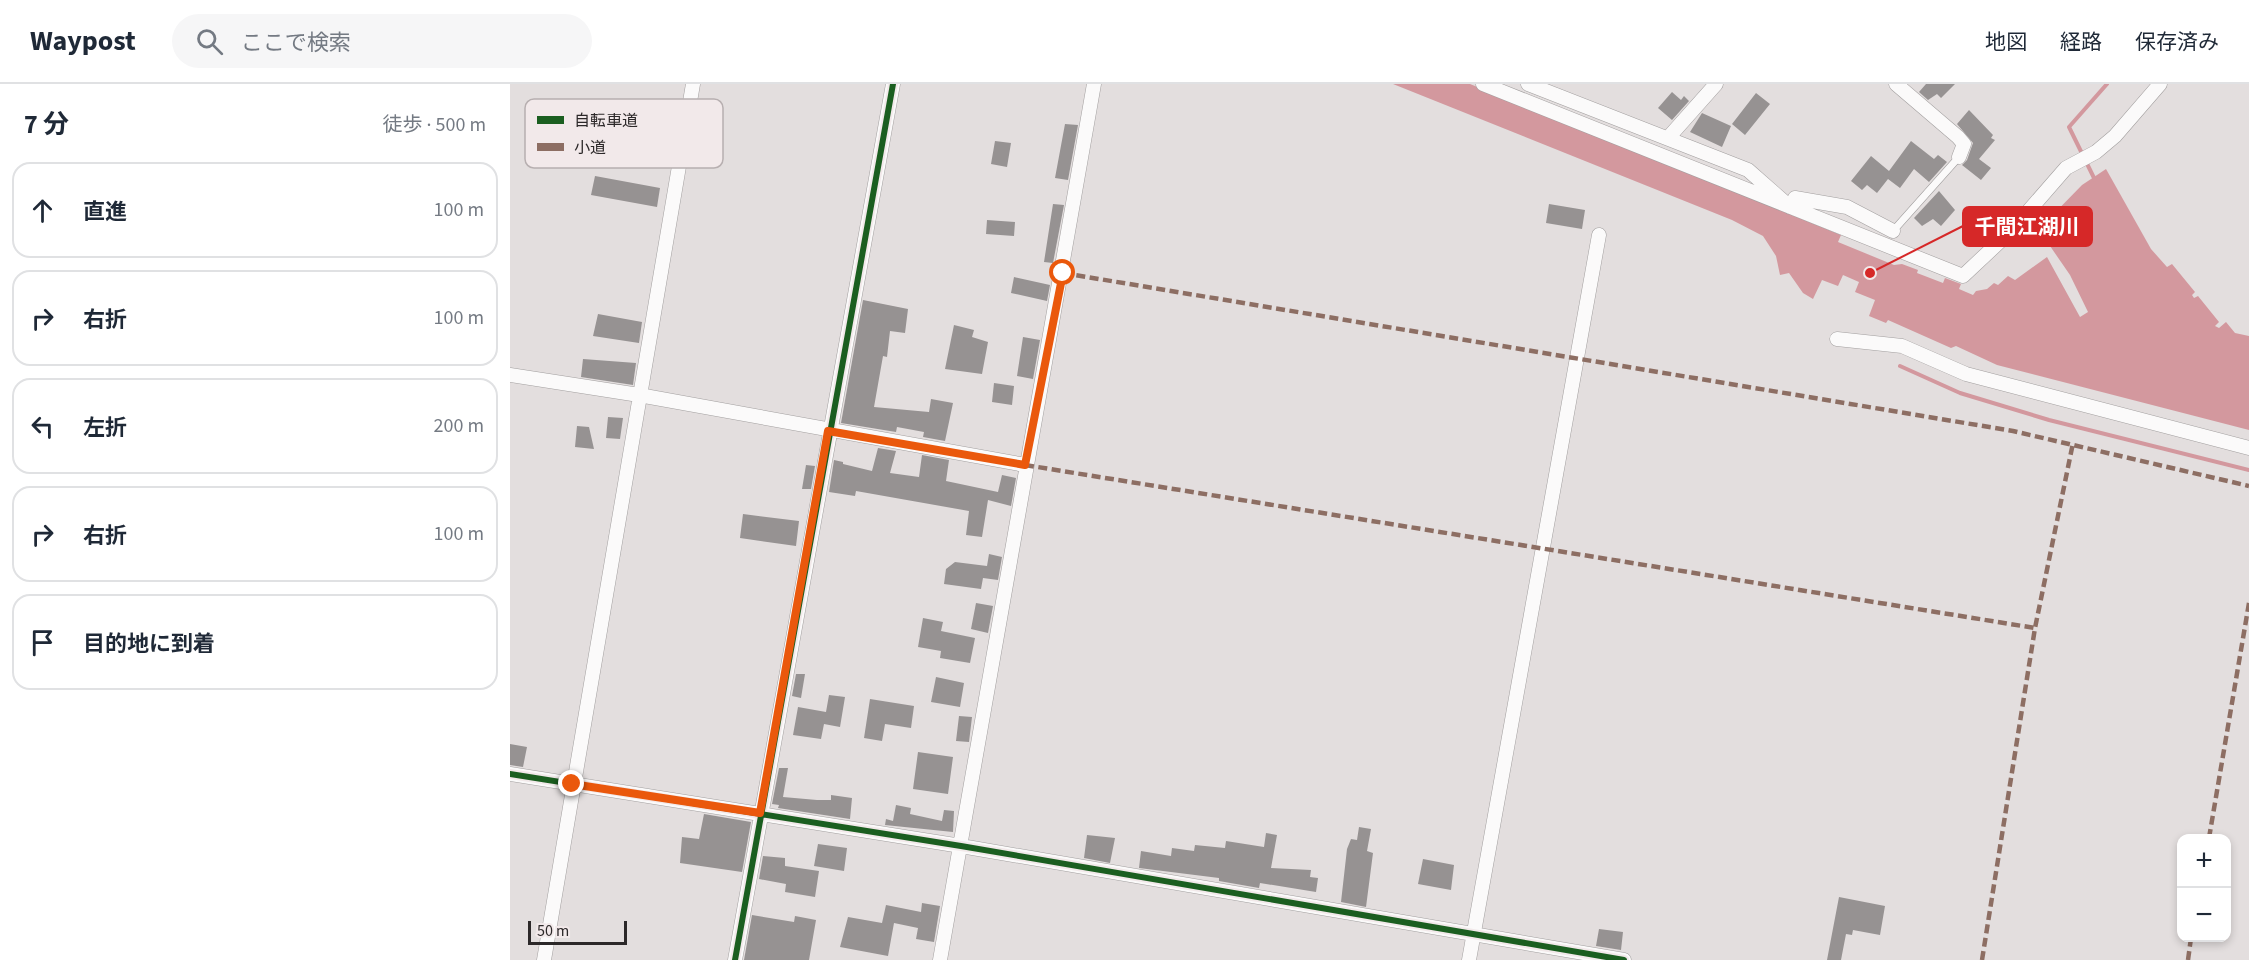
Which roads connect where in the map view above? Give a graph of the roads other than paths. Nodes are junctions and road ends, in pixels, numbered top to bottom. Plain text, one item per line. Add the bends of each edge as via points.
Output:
1 (693, 84) edge
2 (893, 84) edge
3 (1094, 84) edge
4 (1483, 84) edge
5 (1528, 84) edge
6 (1716, 84) edge
7 (1896, 84) edge
8 (2160, 84) edge
9 (690, 99) edge
10 (1668, 138) junction
11 (1959, 157) joint
12 (678, 168) edge
13 (1790, 207) junction
14 (1893, 231) joint
15 (1599, 235) dead end
16 (1837, 339) dead end
17 (510, 375) edge
18 (639, 395) junction
19 (828, 431) junction
20 (2249, 448) edge
21 (1025, 465) junction
22 (510, 774) edge
23 (572, 784) junction
24 (760, 813) junction
25 (961, 846) junction
26 (1473, 934) junction
27 (544, 960) edge
28 (735, 960) edge
29 (940, 960) edge
30 (1469, 960) edge
31 (1624, 960) edge

1 - 9 street
2 - 19 street
3 - 21 street via 1063,273
4 - 13 street
5 - 10 street
6 - 10 street
7 - 11 street via 1964,144
8 - 13 street via 2115,136 2096,152 2066,168 2012,230 1963,276
10 - 13 street via 1748,170
11 - 14 lane
12 - 18 street
13 - 14 street via 1795,198 1847,207
15 - 26 street
16 - 20 street via 1902,346 1966,374
17 - 18 street
18 - 19 street
18 - 23 street
19 - 21 street
19 - 24 street
21 - 25 street
22 - 23 street
23 - 24 street
23 - 27 street
24 - 25 street
24 - 28 street
25 - 26 street
25 - 29 street
26 - 30 street
26 - 31 street

